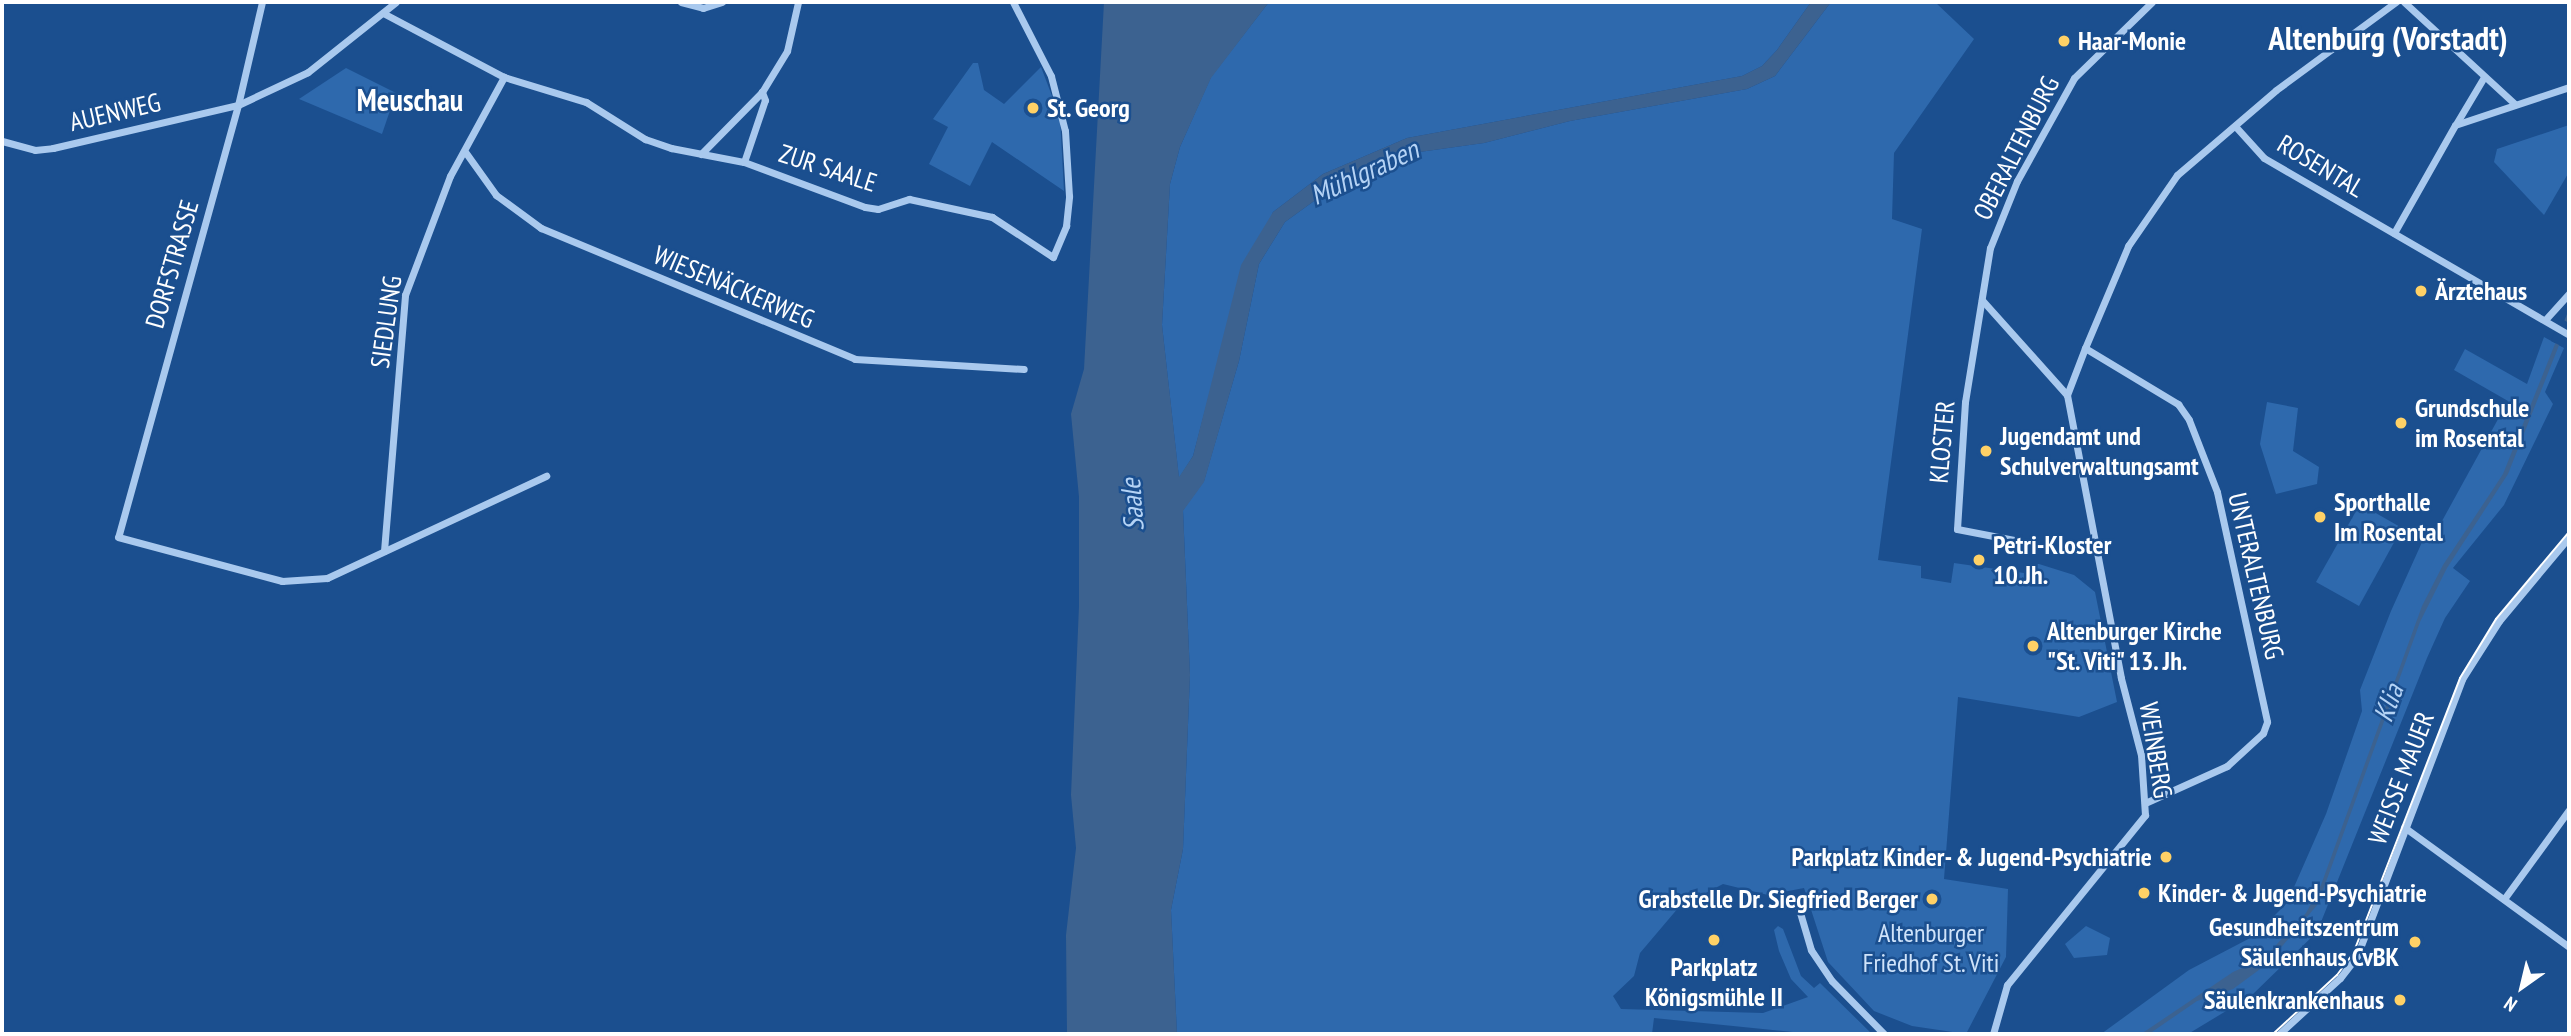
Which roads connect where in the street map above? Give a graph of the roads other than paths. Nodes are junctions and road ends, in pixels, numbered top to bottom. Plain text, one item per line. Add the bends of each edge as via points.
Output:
1 (262, 2) edge
2 (396, 2) edge
3 (681, 2) edge
4 (722, 2) edge
5 (798, 2) edge
6 (1013, 2) edge
7 (2152, 2) edge
8 (2396, 2) edge
9 (2404, 2) edge
10 (383, 13) junction
11 (504, 77) junction
12 (2484, 77) junction
13 (2569, 88) edge
14 (762, 92) junction
15 (2515, 104) junction
16 (238, 105) junction
17 (2455, 125) junction
18 (2235, 126) junction
19 (2, 141) edge
20 (466, 153) junction
21 (701, 154) junction
22 (744, 162) junction
23 (2393, 233) junction
24 (2569, 293) edge
25 (1982, 300) junction
26 (2548, 322) junction
27 (2569, 335) edge
28 (2085, 348) junction
29 (1024, 369) dead end
30 (2067, 395) junction
31 (545, 475) dead end
32 (2569, 537) edge
33 (2014, 540) dead end
34 (384, 551) junction
35 (2145, 803) junction
36 (2569, 810) edge
37 (2404, 827) junction
38 (1796, 899) dead end
39 (2504, 899) junction
40 (2569, 935) edge
41 (2567, 944) edge
42 (1884, 1034) edge
43 (1993, 1034) edge
44 (2278, 1034) edge

1 - 16 street, DORFSTRASSE
2 - 10 street, AUENWEG
3 - 4 street via 703,8
5 - 14 street via 787,51
6 - 22 street, ZUR SAALE via 1051,76 1065,131 1069,196 1066,226 1053,257 992,217 909,199 878,209 865,207
7 - 25 street, OBERALTENBURG via 2084,63 2068,87 2017,181 1990,248
8 - 18 street via 2286,82
9 - 12 street
10 - 11 street, ZUR SAALE
10 - 16 street, AUENWEG via 308,72
11 - 20 street, SIEDLUNG
11 - 21 street, ZUR SAALE via 567,94 645,139
12 - 15 street
12 - 17 street
13 - 15 street
14 - 21 street
14 - 22 street via 765,100
15 - 17 street
16 - 19 street, AUENWEG via 53,148 35,150
16 - 34 street, DORFSTRASSE via 118,537 282,581 327,578
17 - 23 street
18 - 23 street, ROSENTAL via 2264,158
18 - 28 street via 2178,176 2143,223 2128,246
20 - 29 street, WIESENÄCKERWEG via 496,195 541,228 846,356
20 - 34 street, SIEDLUNG via 450,176 405,295
21 - 22 street, ZUR SAALE
23 - 26 street, ROSENTAL
24 - 26 street
25 - 30 street
25 - 33 street, KLOSTER via 1965,402 1957,529
26 - 27 street, ROSENTAL
28 - 30 street
28 - 35 street, UNTERALTENBURG via 2178,404 2189,420 2217,492 2267,722 2263,733 2227,766
30 - 35 street, WEINBERG via 2141,755
31 - 34 street
32 - 37 street, WEISSE MAUER via 2506,612 2467,671
35 - 43 street, WEINBERG via 2145,815 2116,854 2007,985
36 - 39 street
37 - 39 street
37 - 44 street, WEISSE MAUER via 2357,956 2340,978
38 - 42 street via 1811,950 1832,981
39 - 41 street
40 - 41 street

